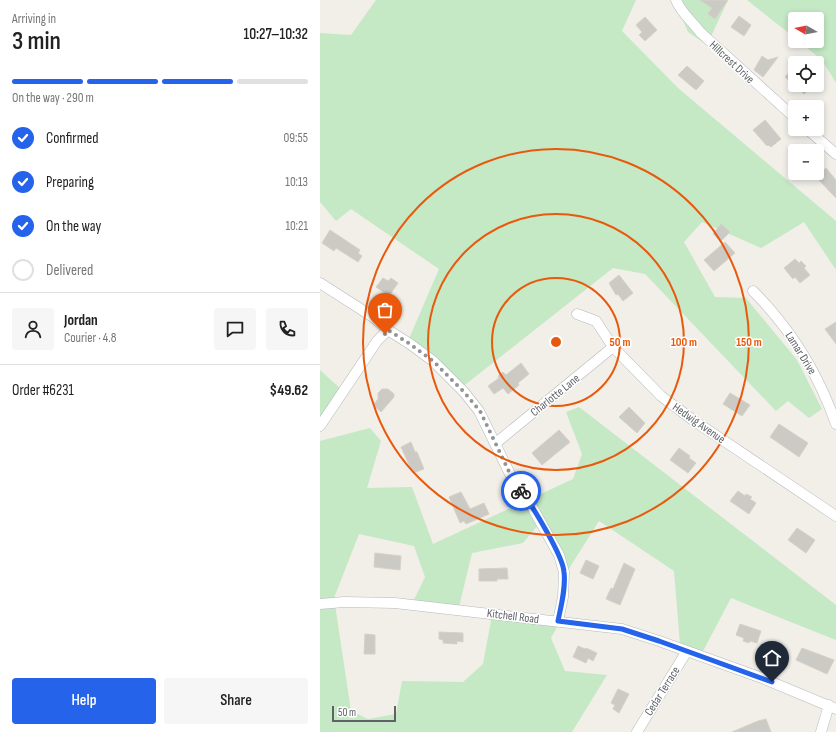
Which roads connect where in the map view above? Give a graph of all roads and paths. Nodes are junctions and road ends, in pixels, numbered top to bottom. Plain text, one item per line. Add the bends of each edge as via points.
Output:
1 (676, 0) edge
2 (788, 112) edge
3 (815, 136) edge
4 (836, 154) edge
5 (320, 283) edge
6 (753, 291) dead end
7 (577, 314) dead end
8 (388, 330) junction
9 (613, 347) junction
10 (836, 424) edge
11 (320, 426) edge
12 (496, 443) junction
13 (836, 516) edge
14 (320, 604) edge
15 (558, 621) junction
16 (687, 651) junction
17 (832, 707) edge
18 (637, 732) edge
19 (821, 732) edge

1 - 2 street, Hillcrest Drive via 680,10 700,32
3 - 4 street
5 - 8 street via 373,317
6 - 10 street, Lamar Drive via 795,341 819,382
7 - 9 street, Hedwig Avenue via 596,321
8 - 11 street via 377,341
8 - 12 street via 433,361 464,392 480,411
9 - 12 street, Charlotte Lane
9 - 13 street, Hedwig Avenue via 671,404
12 - 15 street via 512,478 527,498 559,555 564,572 563,598
14 - 15 street, Kitchell Road via 395,603
15 - 16 street, Kitchell Road via 622,629
16 - 17 street, Kitchell Road
16 - 18 street, Cedar Terrace
17 - 19 street

